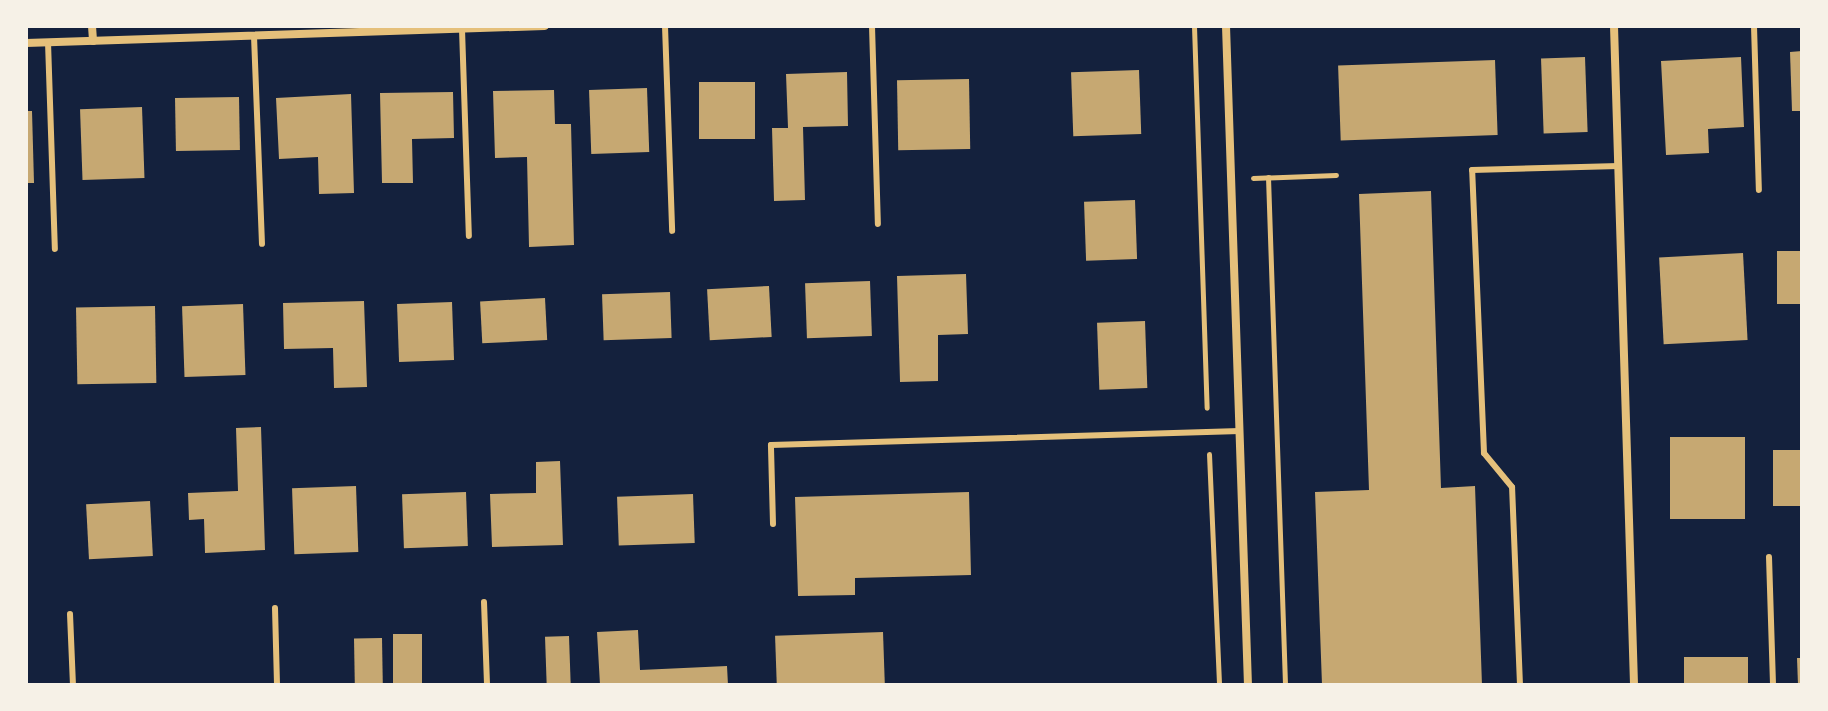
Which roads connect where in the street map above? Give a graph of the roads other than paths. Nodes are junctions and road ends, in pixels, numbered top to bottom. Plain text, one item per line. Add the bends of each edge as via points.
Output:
1 (92, 26) edge
2 (545, 26) edge
3 (665, 26) edge
4 (872, 26) edge
5 (1226, 26) edge
6 (1614, 26) edge
7 (1754, 26) edge
8 (462, 29) junction
9 (254, 36) junction
10 (93, 41) junction
11 (48, 42) junction
12 (26, 43) edge
13 (1619, 166) junction
14 (1759, 190) dead end
15 (878, 224) dead end
16 (672, 231) dead end
17 (469, 236) dead end
18 (262, 244) dead end
19 (55, 249) dead end
20 (1240, 431) junction
21 (773, 524) dead end
22 (1769, 557) dead end
23 (484, 602) dead end
24 (275, 608) dead end
25 (70, 614) dead end
26 (73, 685) edge
27 (277, 685) edge
28 (487, 685) edge
29 (1248, 685) edge
30 (1520, 685) edge
31 (1634, 685) edge
32 (1773, 685) edge

1 - 10 street
2 - 8 street
3 - 16 lane
4 - 15 lane
5 - 20 street
6 - 13 street
7 - 14 lane
8 - 9 street
8 - 17 lane
9 - 10 street
9 - 18 lane
10 - 11 street
11 - 12 street
11 - 19 lane
13 - 30 lane via 1472,170 1484,453 1512,487
13 - 31 street
20 - 21 lane via 771,445
20 - 29 street
22 - 32 lane
23 - 28 lane
24 - 27 lane
25 - 26 lane

